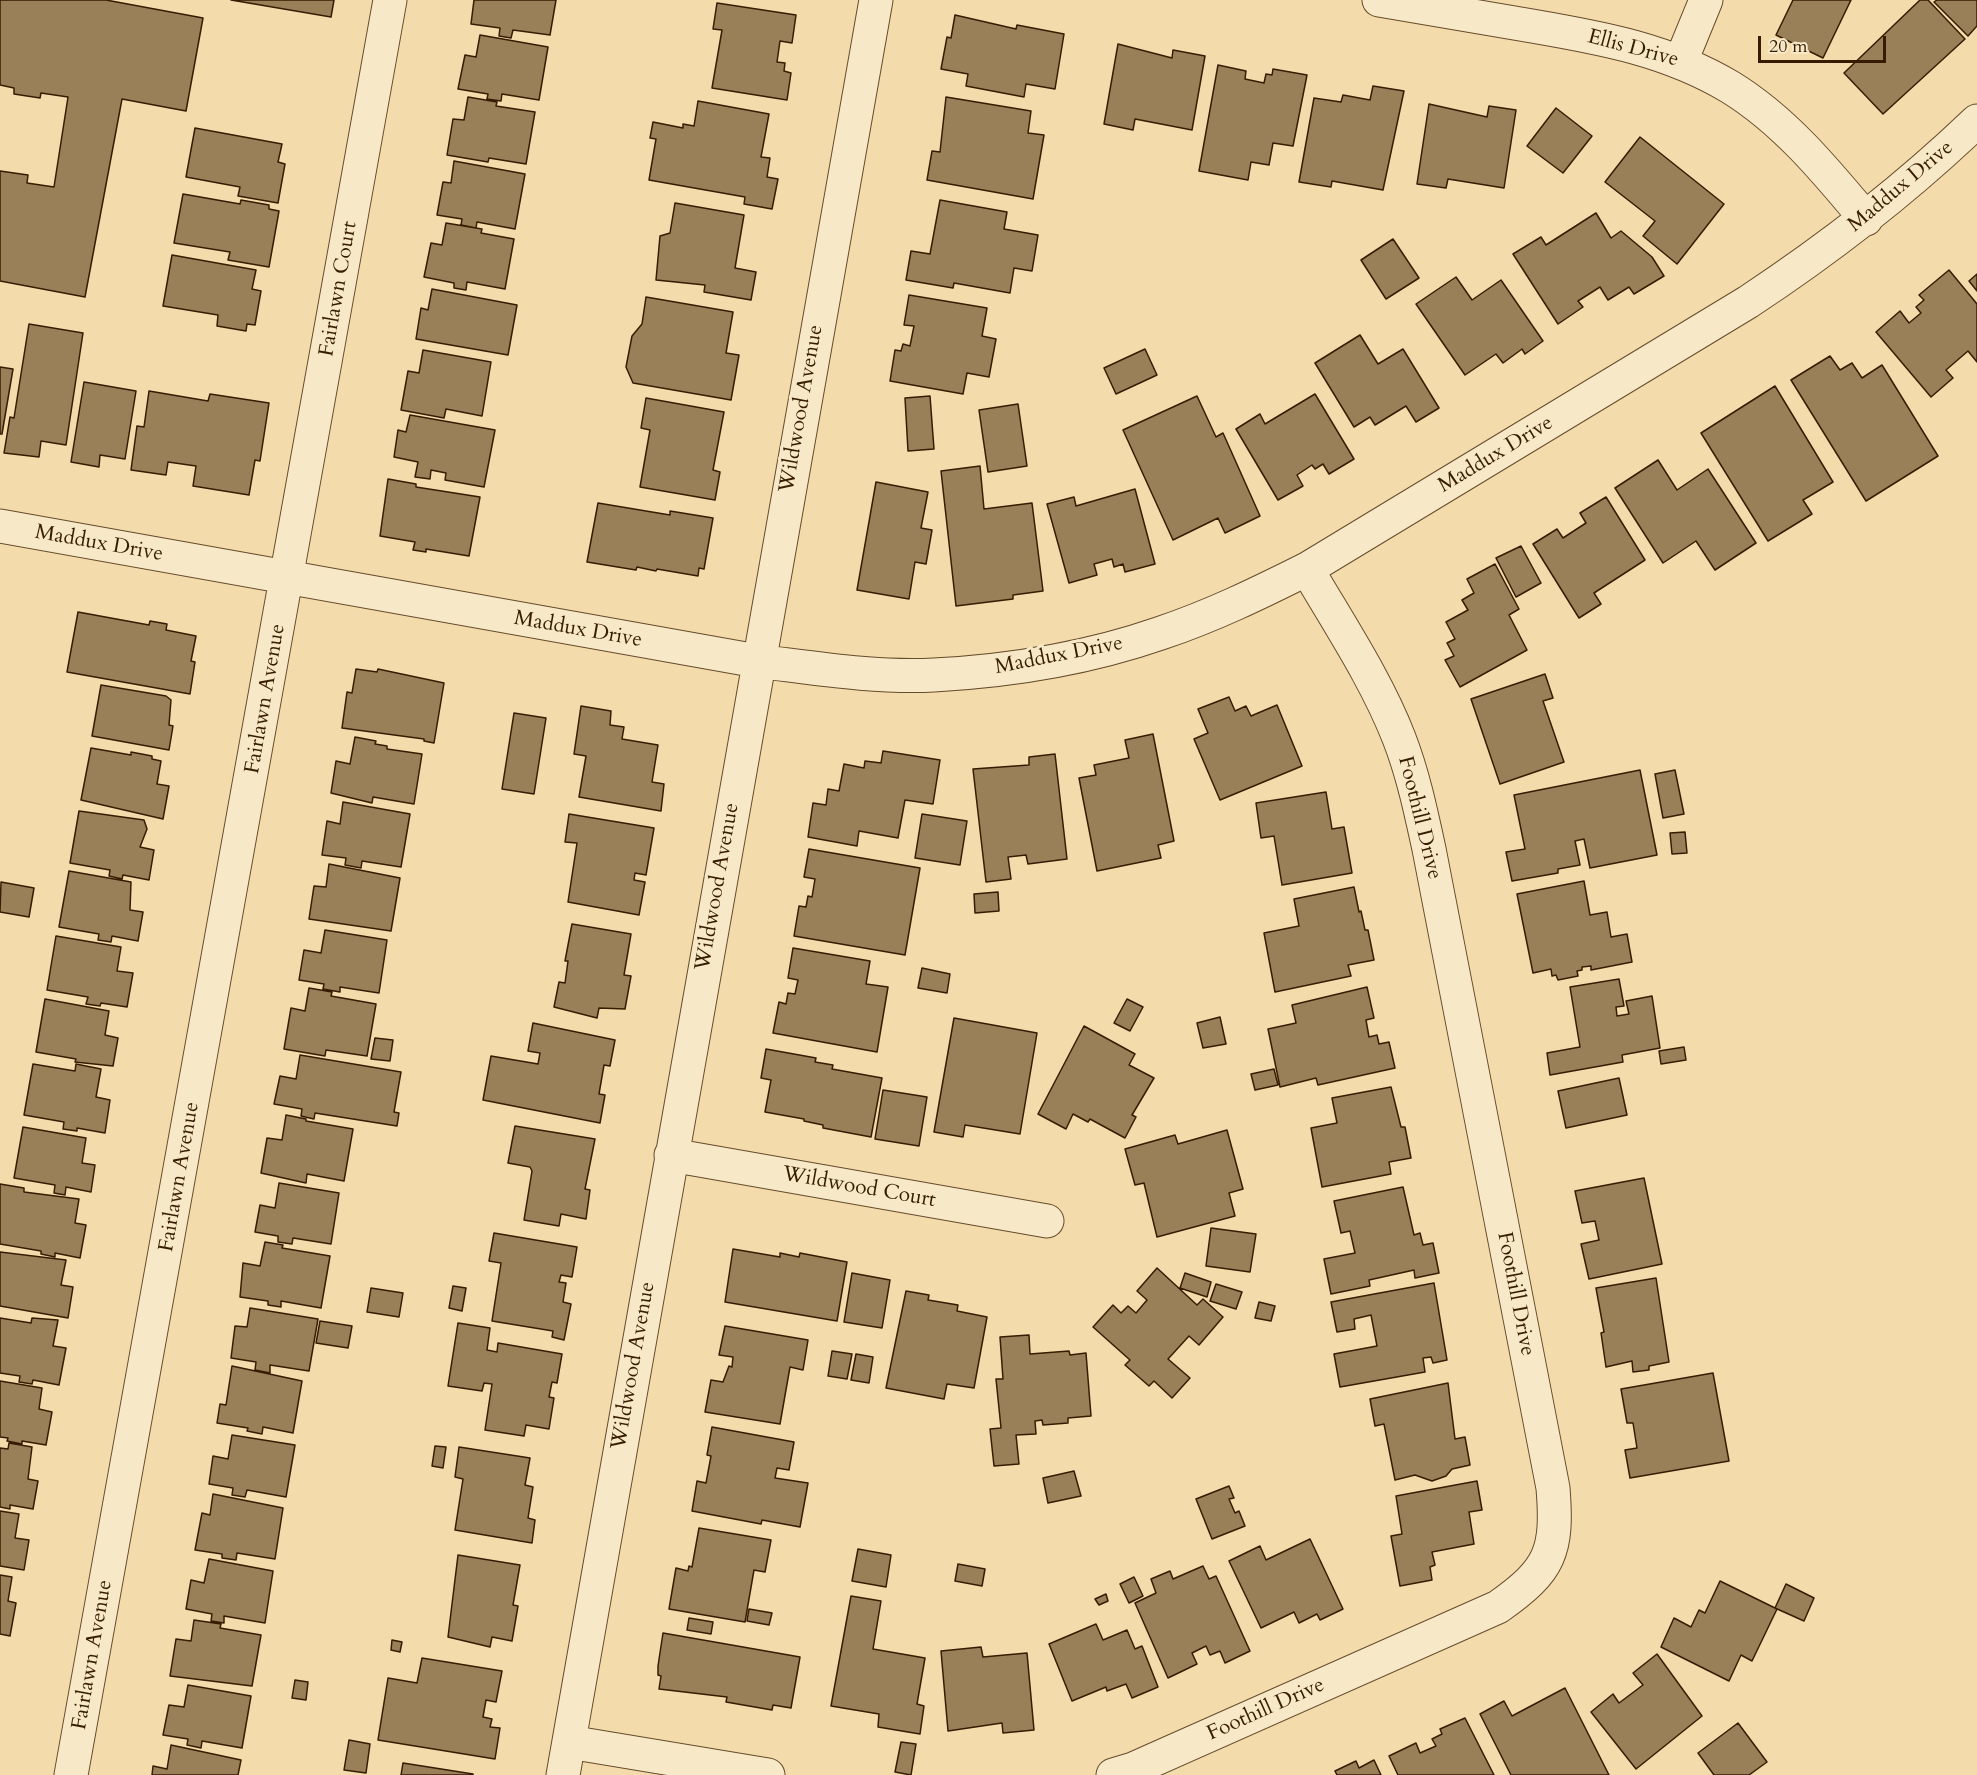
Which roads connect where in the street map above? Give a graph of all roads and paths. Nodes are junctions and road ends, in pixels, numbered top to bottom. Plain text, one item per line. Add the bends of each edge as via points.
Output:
1 (390, 0) edge
2 (876, 0) edge
3 (1379, 0) edge
4 (1706, 0) edge
5 (1682, 61) junction
6 (1977, 121) edge
7 (1866, 219) junction
8 (0, 526) edge
9 (1307, 569) junction
10 (288, 579) junction
11 (757, 661) junction
12 (671, 1155) junction
13 (1047, 1221) dead end
14 (569, 1742) junction
15 (71, 1775) edge
16 (563, 1775) edge
17 (768, 1775) edge
18 (1113, 1775) edge

1 - 10 street, Fairlawn Court
2 - 11 street, Wildwood Avenue
3 - 5 street, Ellis Drive via 1608,39
4 - 5 street
5 - 7 street, Ellis Drive via 1731,88 1779,124
6 - 7 street, Maddux Drive via 1924,172
7 - 9 street, Maddux Drive via 1748,302
8 - 10 street, Maddux Drive
9 - 11 street, Maddux Drive via 1230,607 1161,634 1011,668 932,675 849,672
9 - 18 street, Foothill Drive via 1375,687 1399,738 1415,789 1548,1464 1556,1524 1548,1560 1526,1588 1498,1607
10 - 11 street, Maddux Drive
10 - 15 street, Fairlawn Avenue
11 - 12 street, Wildwood Avenue
12 - 13 street, Wildwood Court
12 - 14 street, Wildwood Avenue
14 - 16 street, Wildwood Avenue
14 - 17 street

